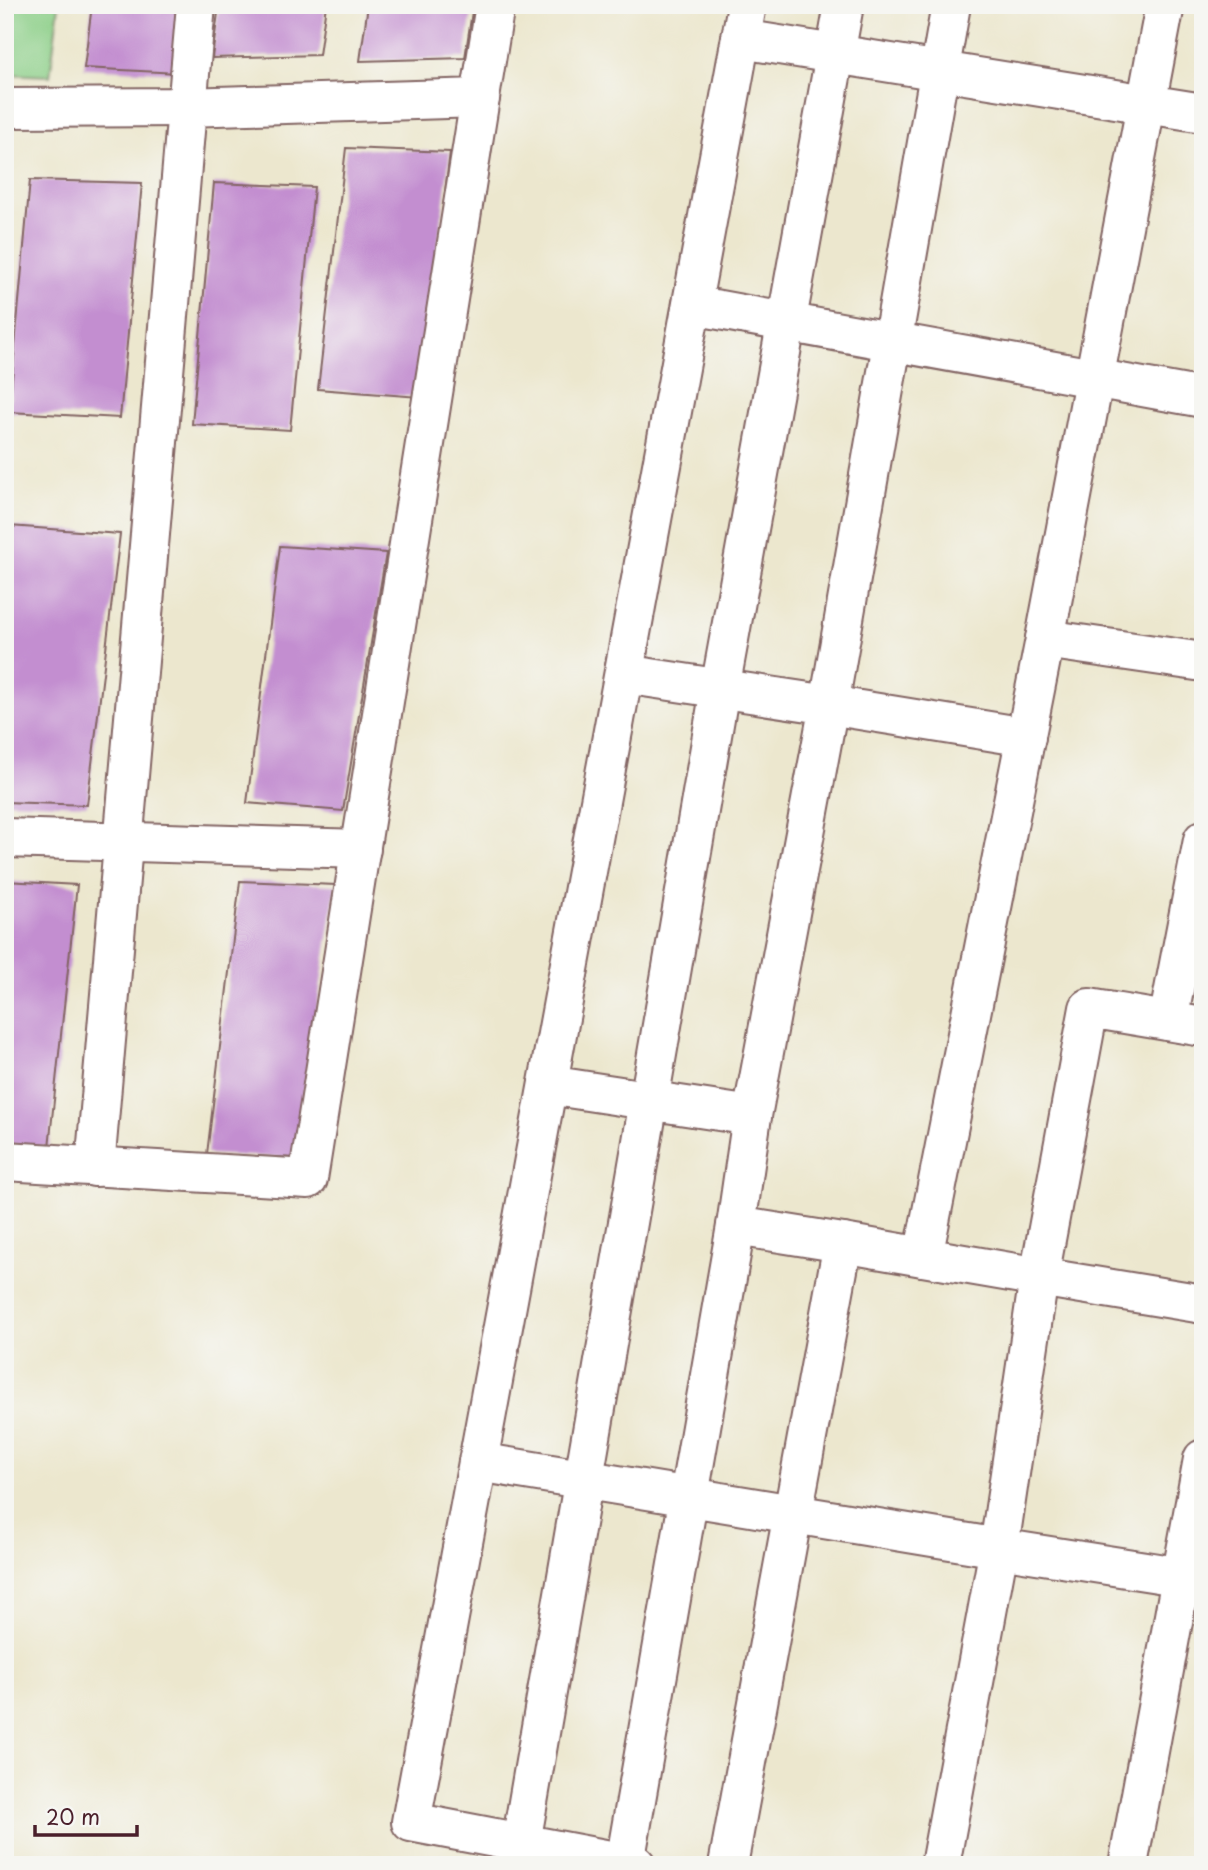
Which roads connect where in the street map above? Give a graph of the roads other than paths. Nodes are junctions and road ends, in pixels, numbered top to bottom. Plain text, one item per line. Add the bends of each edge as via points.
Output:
1 (196, 5) edge
2 (495, 5) edge
3 (844, 5) edge
4 (951, 5) edge
5 (1165, 5) edge
6 (744, 22) edge
7 (480, 98) junction
8 (186, 107) junction
9 (5, 108) edge
10 (1203, 113) edge
11 (692, 305) junction
12 (1203, 398) edge
13 (1045, 639) junction
14 (1203, 662) edge
15 (624, 674) junction
16 (720, 689) junction
17 (829, 705) junction
18 (1026, 737) junction
19 (5, 838) edge
20 (1203, 840) edge
21 (360, 849) junction
22 (1185, 1024) edge
23 (548, 1085) junction
24 (752, 1116) junction
25 (5, 1161) edge
26 (95, 1167) junction
27 (736, 1226) junction
28 (843, 1243) junction
29 (923, 1257) junction
30 (1039, 1277) junction
31 (1203, 1304) edge
32 (1203, 1459) edge
33 (478, 1462) junction
34 (999, 1548) junction
35 (1203, 1580) edge
36 (521, 1843) junction
37 (630, 1864) edge
38 (728, 1865) edge
39 (940, 1865) edge
40 (1128, 1865) edge

1 - 8 lane
2 - 7 lane
3 - 16 lane
4 - 17 lane
5 - 13 lane
6 - 10 lane
6 - 11 lane
7 - 8 lane
7 - 21 lane
8 - 9 lane
8 - 26 lane
11 - 12 lane
11 - 15 lane
13 - 14 lane
13 - 18 lane
15 - 16 lane
15 - 23 lane
16 - 17 lane
16 - 36 lane
17 - 18 lane
17 - 24 lane
18 - 29 lane
19 - 21 lane
20 - 22 lane
21 - 26 lane via 308,1179
22 - 30 lane via 1089,1008
23 - 24 lane
23 - 33 lane
24 - 27 lane
25 - 26 lane
27 - 28 lane
27 - 37 lane
28 - 29 lane
28 - 38 lane
29 - 30 lane
30 - 31 lane
30 - 34 lane
32 - 40 lane
33 - 34 lane
33 - 36 lane via 411,1822
34 - 35 lane
34 - 39 lane
36 - 37 lane

